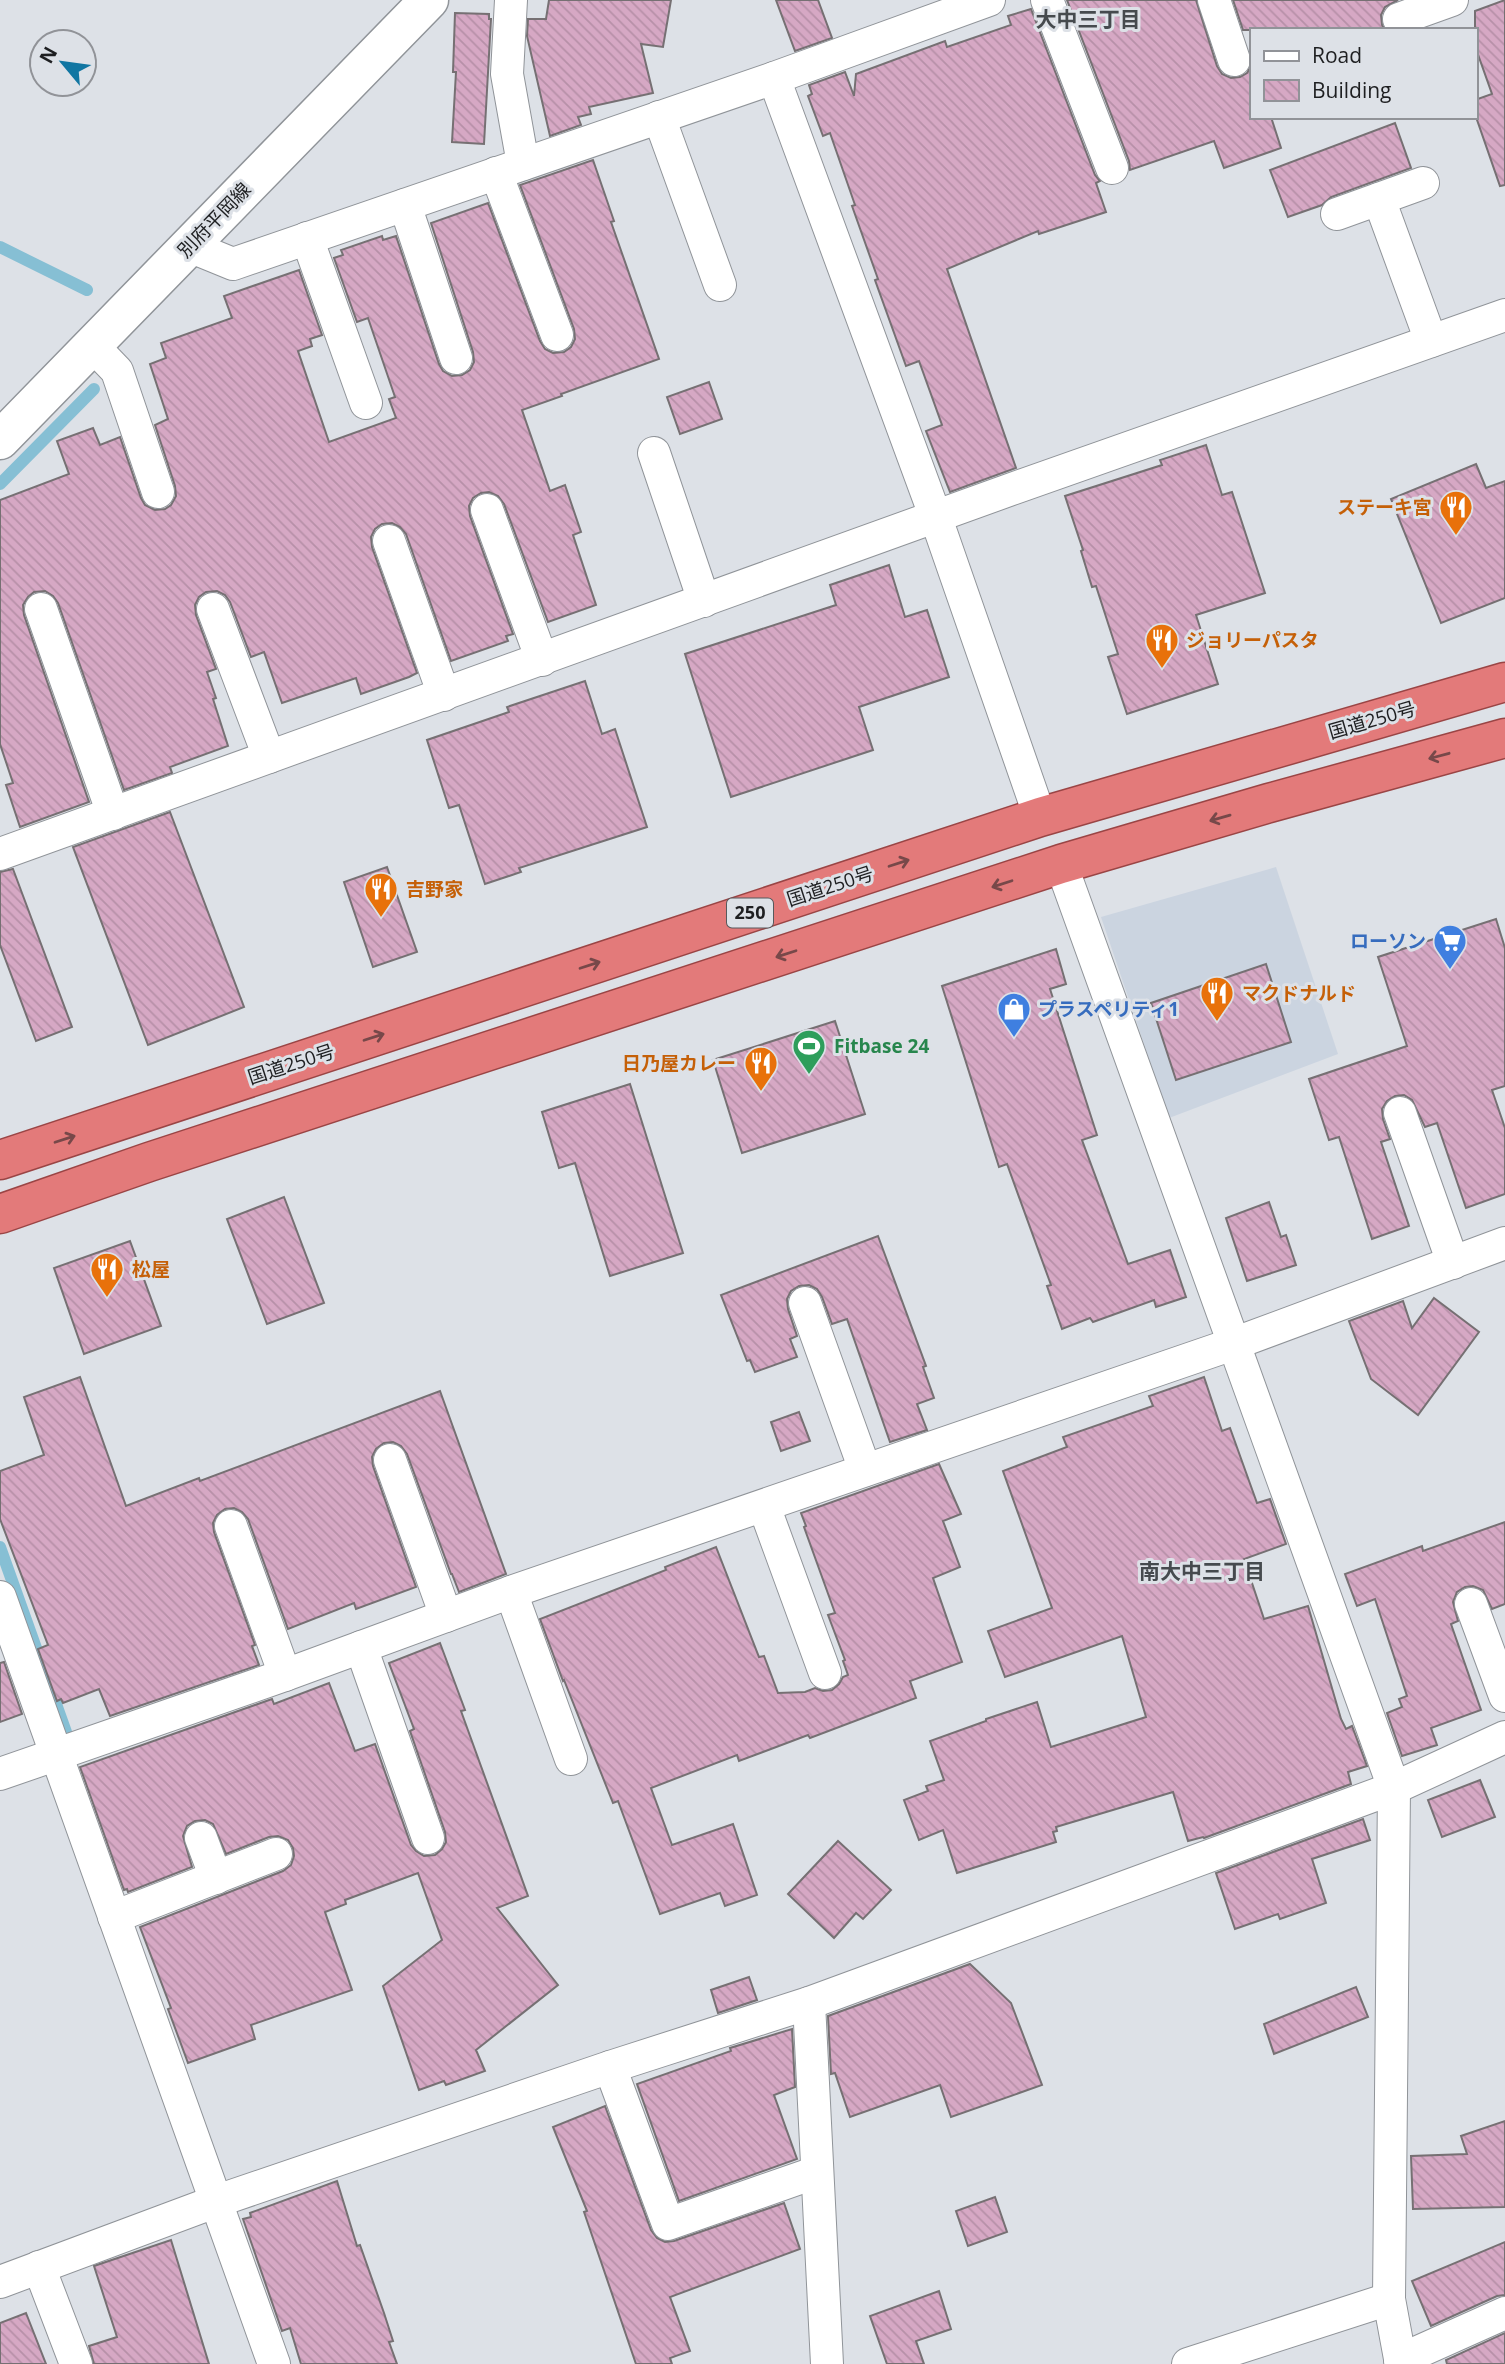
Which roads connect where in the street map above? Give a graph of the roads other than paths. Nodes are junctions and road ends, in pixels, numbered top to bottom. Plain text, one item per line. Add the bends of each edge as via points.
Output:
1 (429, 0) edge
2 (511, 0) edge
3 (989, 0) edge
4 (1047, 0) edge
5 (1214, 0) edge
6 (1452, 0) edge
7 (1399, 19) dead end
8 (1234, 60) dead end
9 (774, 78) junction
10 (659, 117) junction
11 (1112, 168) dead end
12 (509, 169) junction
13 (1423, 183) dead end
14 (1379, 200) junction
15 (405, 205) junction
16 (1337, 214) dead end
17 (307, 238) junction
18 (189, 246) junction
19 (720, 285) dead end
20 (1505, 315) edge
21 (557, 335) dead end
22 (1431, 341) junction
23 (92, 345) junction
24 (456, 358) dead end
25 (366, 403) dead end
26 (0, 440) edge
27 (654, 453) dead end
28 (158, 492) dead end
29 (487, 510) dead end
30 (936, 517) junction
31 (389, 541) dead end
32 (704, 601) junction
33 (213, 608) dead end
34 (41, 609) dead end
35 (542, 660) junction
36 (1505, 681) edge
37 (444, 695) junction
38 (1505, 738) edge
39 (269, 758) junction
40 (113, 814) junction
41 (1040, 817) junction
42 (3, 843) edge
43 (1061, 864) junction
44 (1400, 1113) dead end
45 (0, 1160) edge
46 (0, 1214) edge
47 (1505, 1243) edge
48 (1453, 1263) junction
49 (805, 1303) dead end
50 (1233, 1344) junction
51 (390, 1460) dead end
52 (865, 1470) junction
53 (764, 1506) junction
54 (231, 1526) dead end
55 (512, 1592) junction
56 (0, 1597) edge
57 (1471, 1604) dead end
58 (446, 1616) junction
59 (361, 1647) junction
60 (825, 1673) dead end
61 (285, 1675) junction
62 (1505, 1696) edge
63 (1505, 1737) edge
64 (55, 1753) junction
65 (571, 1759) dead end
66 (0, 1774) edge
67 (1394, 1788) junction
68 (201, 1838) dead end
69 (428, 1838) dead end
70 (276, 1854) dead end
71 (216, 1878) junction
72 (114, 1917) junction
73 (809, 2003) junction
74 (610, 2067) junction
75 (817, 2172) junction
76 (217, 2202) junction
77 (39, 2267) junction
78 (0, 2282) edge
79 (1389, 2299) junction
80 (1505, 2313) edge
81 (821, 2362) edge
82 (1401, 2362) edge
83 (76, 2364) edge
84 (274, 2364) edge
85 (1188, 2364) edge

1 - 18 main road, 別府平岡線
2 - 12 street
3 - 9 street
4 - 11 street
5 - 8 street
6 - 7 street
9 - 10 street
9 - 30 street
10 - 12 street
10 - 19 street
12 - 15 street
12 - 21 street
13 - 14 street
14 - 16 street
14 - 22 street
15 - 17 street
15 - 24 street
17 - 18 street via 233,264
17 - 25 street
18 - 23 main road, 別府平岡線
20 - 22 street
22 - 30 street
23 - 26 main road, 別府平岡線
23 - 28 street via 117,371
27 - 32 street
29 - 35 street
30 - 32 street
30 - 41 street
31 - 37 street
32 - 35 street
33 - 39 street
34 - 40 street
35 - 37 street
36 - 41 highway, 国道250号 / 250
37 - 39 street
38 -> 43 highway
39 - 40 street
40 - 42 street
45 -> 41 highway, 国道250号 / 250
43 -> 46 highway
43 - 50 street
44 - 48 street
47 - 48 street
48 - 50 street
49 - 52 street
50 - 52 street
50 - 67 street
51 - 58 street
52 - 53 street
53 - 55 street
53 - 60 street
54 - 61 street
55 - 58 street
55 - 65 street
56 - 64 street
57 - 62 street
58 - 59 street
59 - 61 street
59 - 69 street
61 - 64 street
63 - 67 street
64 - 66 street
64 - 72 street
67 - 73 street
67 - 79 street
68 - 71 street
70 - 71 street
71 - 72 street
72 - 76 street
73 - 74 street
73 - 75 street
74 - 75 street via 668,2224
74 - 76 street
75 - 81 street
76 - 77 street
76 - 84 street
77 - 78 street
77 - 83 street
79 - 82 street
79 - 85 street
80 - 82 street

